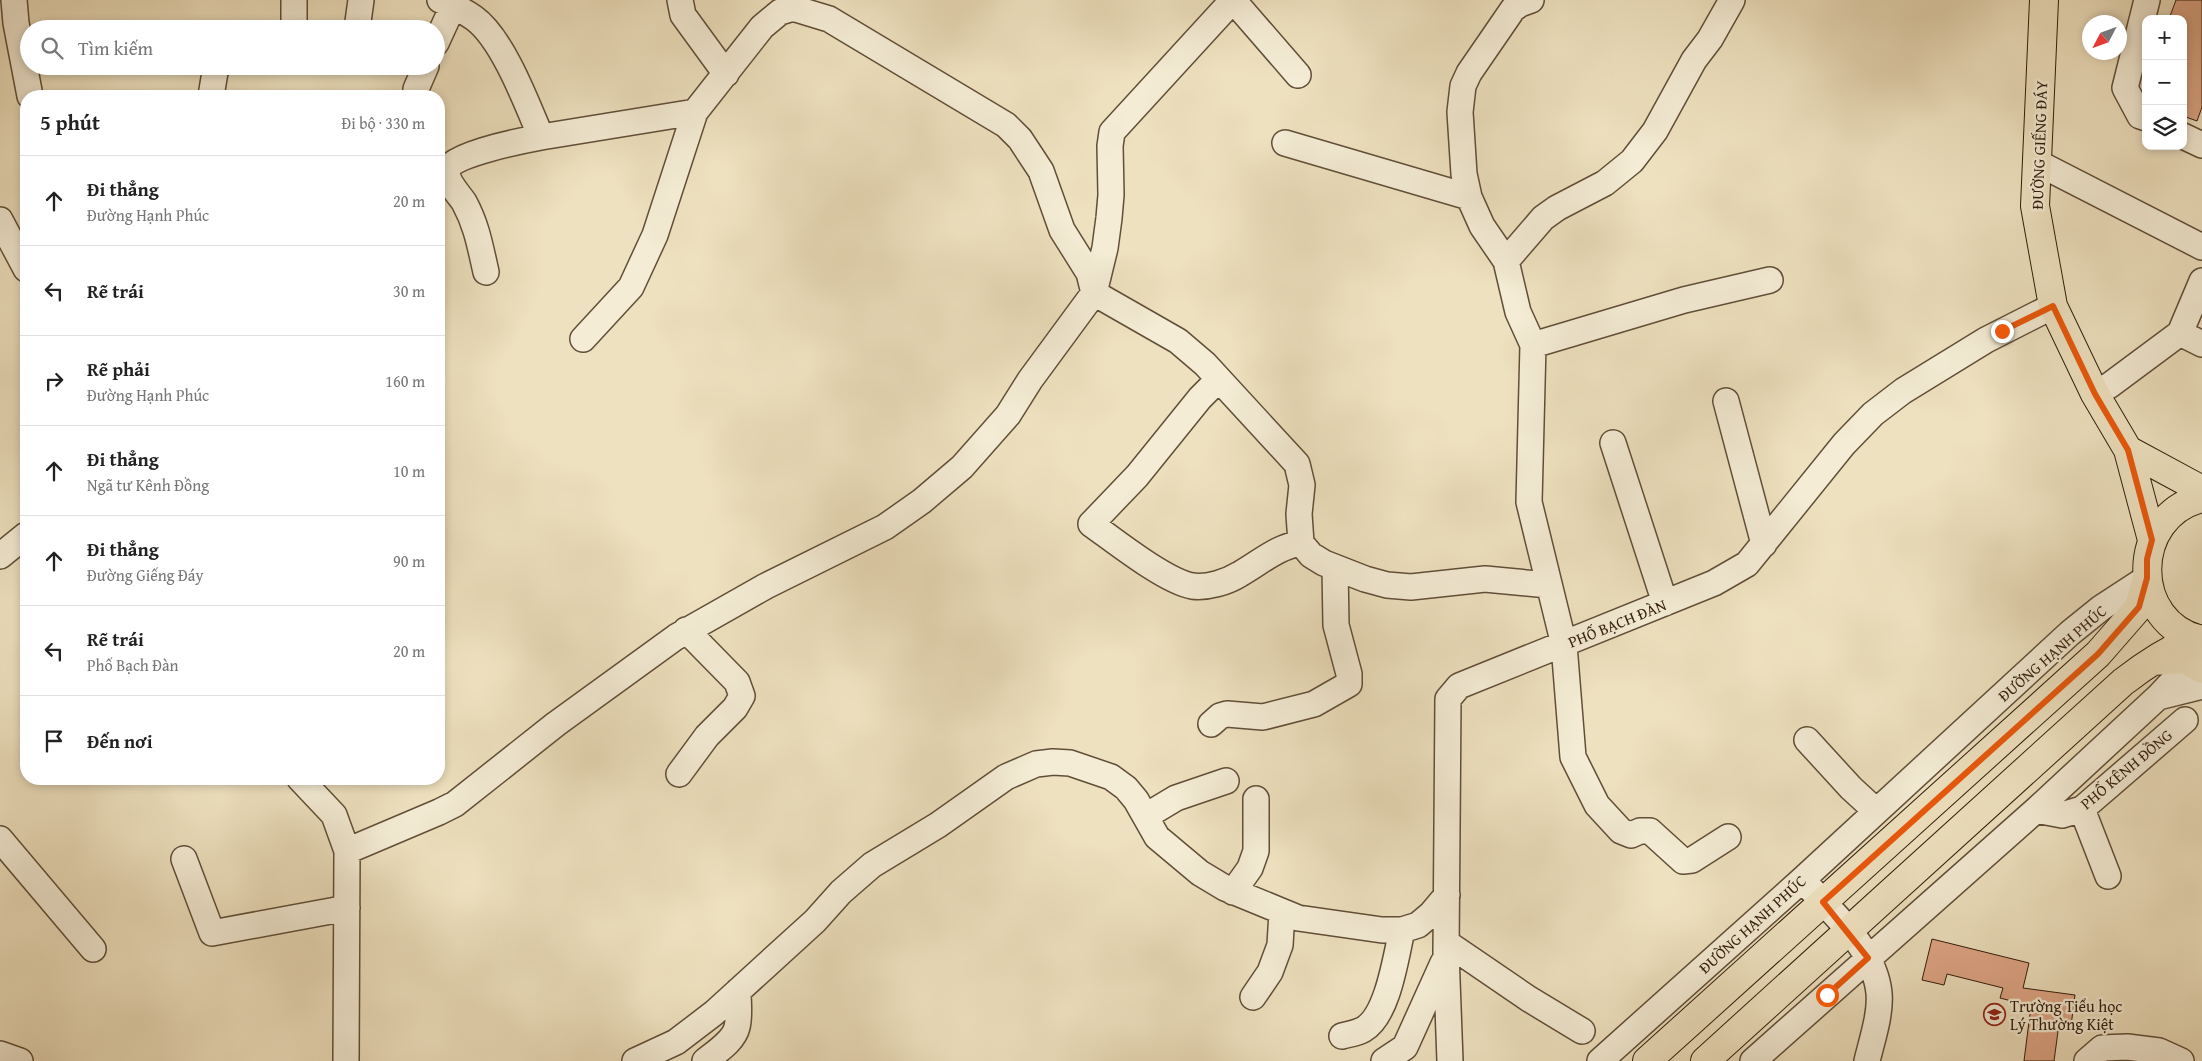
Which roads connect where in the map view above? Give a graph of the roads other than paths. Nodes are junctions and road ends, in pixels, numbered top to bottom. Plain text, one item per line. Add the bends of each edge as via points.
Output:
1 (14, 0) edge
2 (294, 0) edge
3 (361, 0) edge
4 (680, 0) edge
5 (1233, 0) edge
6 (1531, 0) edge
7 (1732, 0) edge
8 (2044, 0) edge
9 (2147, 0) edge
10 (447, 3) edge
11 (810, 6) edge
12 (294, 20) edge
13 (358, 20) edge
14 (442, 20) edge
15 (20, 44) edge
16 (726, 74) junction
17 (26, 75) edge
18 (214, 75) edge
19 (422, 75) edge
20 (1298, 75) dead end
21 (416, 89) dead end
22 (29, 90) edge
23 (212, 90) edge
24 (695, 112) junction
25 (2142, 117) edge
26 (542, 137) junction
27 (2187, 138) edge
28 (1285, 143) dead end
29 (2202, 146) edge
30 (2036, 162) junction
31 (1469, 197) junction
32 (0, 220) edge
33 (2202, 246) edge
34 (20, 258) edge
35 (1506, 260) junction
36 (486, 272) dead end
37 (1770, 280) dead end
38 (2202, 281) edge
39 (1094, 292) junction
40 (2053, 306) junction
41 (583, 338) dead end
42 (2191, 338) edge
43 (1533, 345) junction
44 (1218, 380) junction
45 (2095, 394) junction
46 (1726, 401) dead end
47 (1613, 443) dead end
48 (2128, 450) junction
49 (2202, 490) edge
50 (2202, 498) edge
51 (20, 540) edge
52 (2152, 540) junction
53 (1301, 543) junction
54 (1764, 544) junction
55 (0, 556) edge
56 (1335, 568) junction
57 (2147, 578) junction
58 (1548, 585) junction
59 (1665, 603) junction
60 (686, 630) junction
61 (1564, 645) junction
62 (2196, 652) edge
63 (2202, 686) edge
64 (2158, 697) junction
65 (2185, 720) dead end
66 (1211, 724) dead end
67 (1807, 740) dead end
68 (679, 774) dead end
69 (1226, 780) dead end
70 (306, 785) edge
71 (1256, 799) dead end
72 (2082, 809) junction
73 (2036, 810) junction
74 (1876, 811) junction
75 (1146, 816) junction
76 (1728, 838) dead end
77 (0, 839) edge
78 (347, 851) junction
79 (184, 859) dead end
80 (2108, 876) dead end
81 (1802, 880) junction
82 (1233, 892) junction
83 (1447, 895) junction
84 (1823, 902) junction
85 (347, 908) junction
86 (1282, 912) junction
87 (1402, 930) junction
88 (1848, 931) junction
89 (1446, 948) junction
90 (93, 949) dead end
91 (1868, 958) junction
92 (738, 991) junction
93 (1253, 997) dead end
94 (1582, 1031) dead end
95 (1342, 1036) dead end
96 (0, 1054) edge
97 (20, 1061) edge
98 (346, 1061) edge
99 (636, 1061) edge
100 (705, 1061) edge
101 (1384, 1061) edge
102 (1450, 1061) edge
103 (1600, 1061) edge
104 (1647, 1061) edge
105 (1706, 1061) edge
106 (1753, 1061) edge
107 (1867, 1061) edge
108 (2087, 1061) edge
109 (2181, 1061) edge

1 - 15 street
2 - 12 street
3 - 13 street
4 - 16 street via 683,15
5 - 20 street
5 - 39 street via 1112,132 1109,218
6 - 31 street via 1513,9 1463,86 1461,146
7 - 35 street via 1655,131 1632,161 1605,183 1543,218
8 - 30 main road, ĐƯỜNG GIẾNG ĐÁY
9 - 25 street via 2124,88
10 - 14 street
10 - 26 street via 475,18 492,39 515,77
11 - 16 street via 780,12 772,18
11 - 39 street via 1006,125 1020,139 1041,171 1062,230 1089,273
16 - 24 street
17 - 22 street
18 - 23 street
19 - 21 street
24 - 26 street
24 - 41 street via 655,235 631,287
26 - 36 street via 453,161 448,168 447,176 474,222
27 - 29 street
28 - 31 street
30 - 33 street
30 - 40 main road, ĐƯỜNG GIẾNG ĐÁY via 2035,206
31 - 35 street via 1482,226
32 - 34 street
35 - 43 street via 1518,312
37 - 43 street via 1684,300
38 - 42 street
39 - 44 street via 1178,341
39 - 60 street via 1002,422 941,486 884,527 807,564
40 - 45 main road, ĐƯỜNG GIẾNG ĐÁY
40 - 54 street, PHỐ BẠCH ĐÀN via 1986,340 1873,414 1844,444
42 - 45 street
43 - 58 street via 1529,502
44 - 53 street via 1297,464 1302,485
44 - 53 street via 1091,524 1176,581 1193,586 1226,581 1280,549
45 - 48 main road, ĐƯỜNG GIẾNG ĐÁY
46 - 54 street
47 - 59 street
48 - 49 main road
48 - 52 main road, ĐƯỜNG GIẾNG ĐÁY
50 - 52 main road via 2176,510 2162,523
51 - 55 street
52 - 57 main road
53 - 56 street via 1312,555
54 - 59 street, PHỐ BẠCH ĐÀN via 1747,564 1714,583
56 - 58 street via 1380,583 1411,587 1485,580
56 - 66 street via 1336,624 1349,684 1314,704 1263,717 1227,714
57 - 62 main road via 2152,598 2163,615
57 - 74 street, ĐƯỜNG HẠNH PHÚC via 2070,633
57 - 84 main road, ĐƯỜNG HẠNH PHÚC via 2139,607 2098,654
58 - 61 street
59 - 61 street, PHỐ BẠCH ĐÀN
60 - 68 street via 737,682 742,696
60 - 78 street via 556,724 455,804
61 - 76 street via 1573,757 1596,805 1621,831 1631,835 1650,831 1683,861 1692,860
61 - 83 street, PHỐ BẠCH ĐÀN via 1459,686 1448,699
62 - 64 street
62 - 88 main road via 2149,662 2123,682
63 - 64 street
64 - 73 street
65 - 72 street, PHỐ KÊNH ĐỒNG
67 - 74 street
69 - 75 street via 1176,798
70 - 78 street via 334,815
71 - 82 street via 1256,851 1250,868
72 - 73 street, PHỐ KÊNH ĐỒNG via 2062,815
72 - 80 street
73 - 91 street
74 - 81 street, ĐƯỜNG HẠNH PHÚC
75 - 82 street via 1158,838 1200,873
75 - 92 street via 1126,788 1112,777 1070,763 1036,764 1022,769 859,875 815,921
77 - 90 street
78 - 85 street
79 - 85 street via 212,933
81 - 84 street
81 - 103 street, ĐƯỜNG HẠNH PHÚC
82 - 86 street
83 - 87 street via 1418,925
83 - 89 street, PHỐ BẠCH ĐÀN
84 - 88 street
84 - 104 main road, ĐƯỜNG HẠNH PHÚC
85 - 98 street
86 - 87 street via 1298,918
86 - 93 street via 1280,945 1270,972
87 - 95 street via 1386,996 1374,1019 1364,1029
88 - 91 street
88 - 105 main road
89 - 94 street
89 - 101 street via 1434,985 1406,1047
89 - 102 street, PHỐ BẠCH ĐÀN
91 - 106 street
91 - 107 street via 1874,968 1879,994
92 - 99 street via 681,1038
92 - 100 street via 738,1026 722,1048
96 - 97 street
108 - 109 street via 2102,1048 2127,1047 2158,1051

